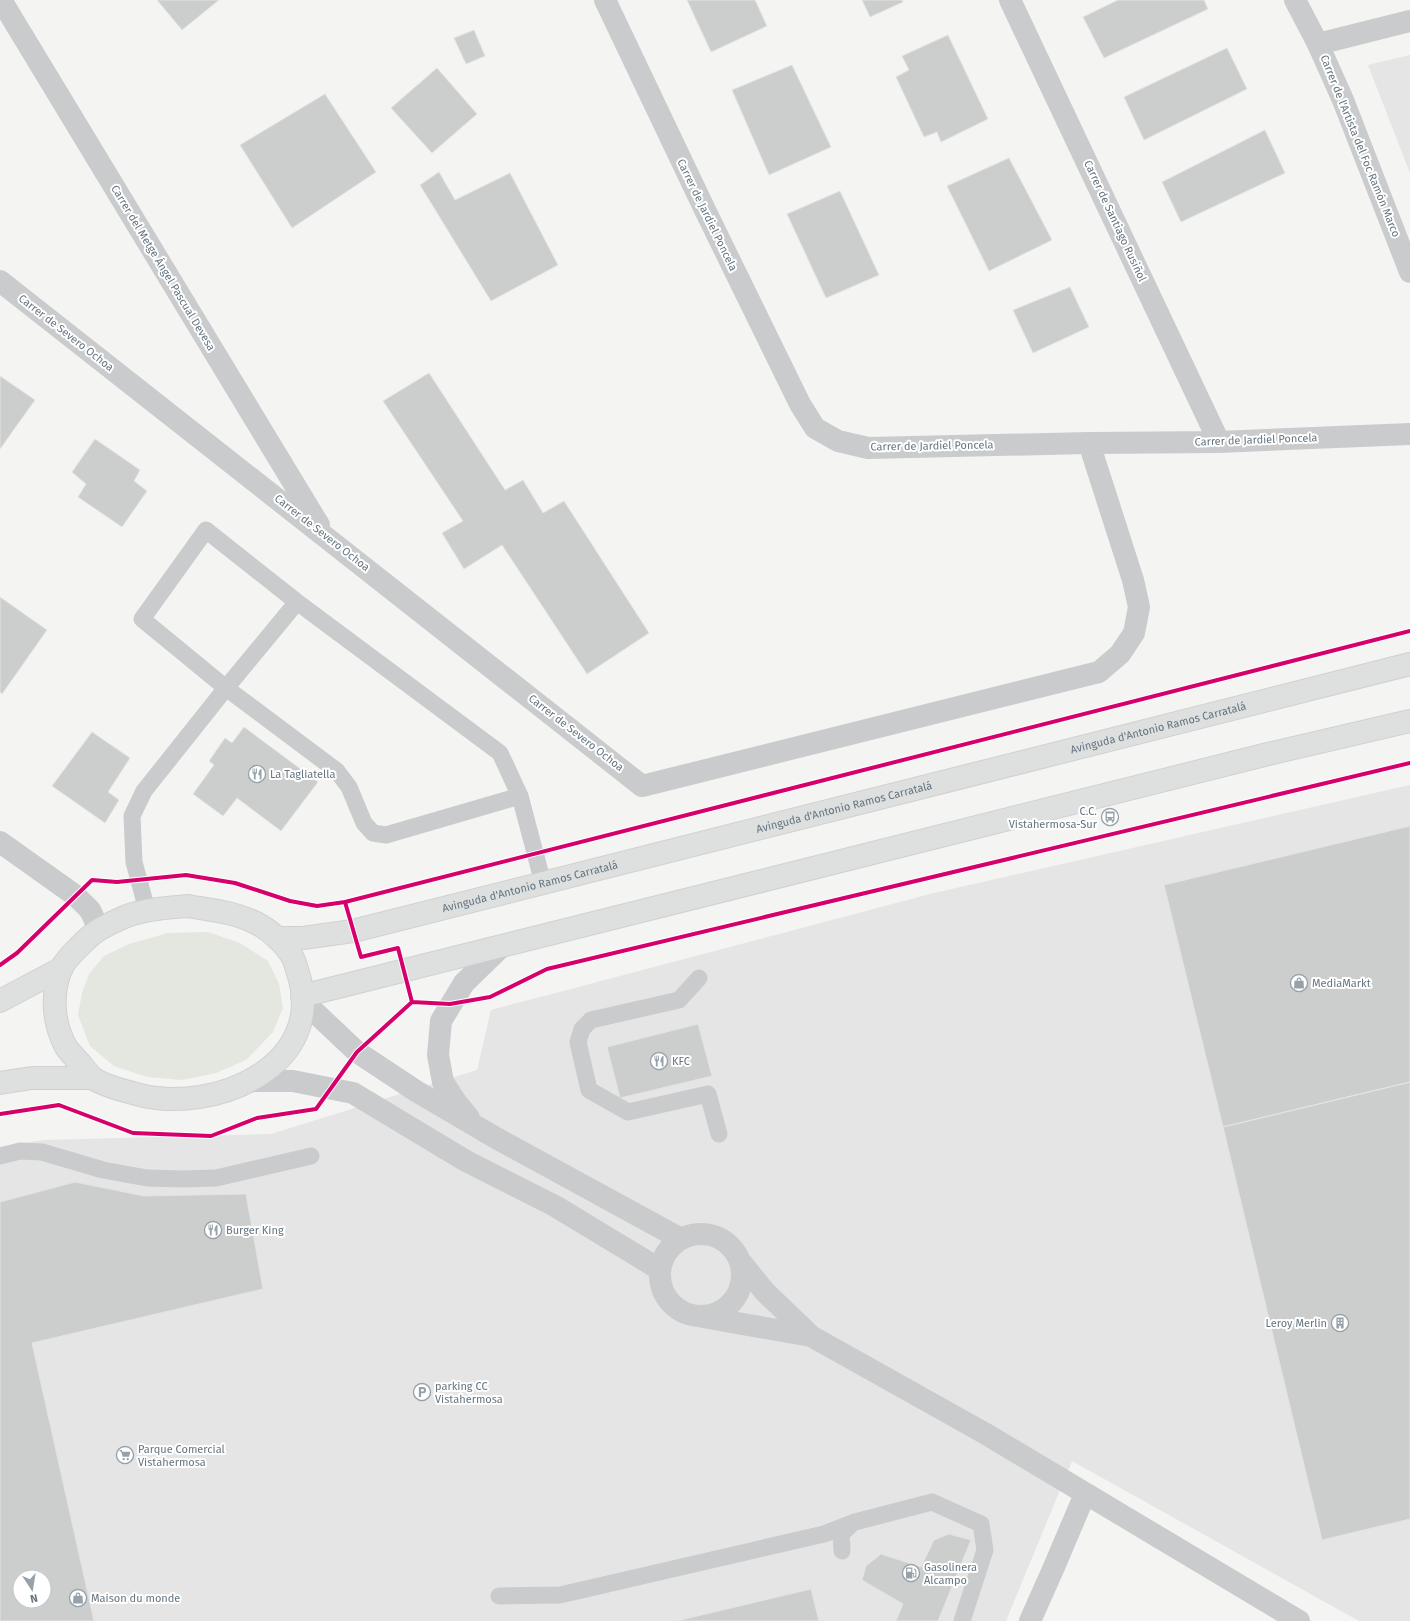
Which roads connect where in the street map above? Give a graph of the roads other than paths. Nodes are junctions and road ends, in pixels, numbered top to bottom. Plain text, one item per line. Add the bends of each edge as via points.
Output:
1 (1, 0) edge
2 (605, 0) edge
3 (1010, 0) edge
4 (1295, 0) edge
5 (1410, 21) edge
6 (1318, 44) junction
7 (1410, 272) edge
8 (0, 281) edge
9 (1410, 434) edge
10 (1219, 442) junction
11 (1089, 443) junction
12 (326, 536) junction
13 (297, 602) junction
14 (1410, 664) edge
15 (226, 688) junction
16 (1410, 721) edge
17 (520, 796) junction
18 (0, 842) edge
19 (544, 883) junction
20 (147, 910) junction
21 (99, 929) junction
22 (277, 938) junction
23 (501, 947) junction
24 (62, 968) junction
25 (699, 978) dead end
26 (303, 999) junction
27 (0, 1001) edge
28 (93, 1078) junction
29 (251, 1081) junction
30 (0, 1082) edge
31 (476, 1126) junction
32 (719, 1134) dead end
33 (0, 1156) edge
34 (311, 1156) dead end
35 (681, 1238) junction
36 (740, 1261) junction
37 (659, 1269) junction
38 (703, 1317) junction
39 (811, 1336) junction
40 (1085, 1494) junction
41 (855, 1522) junction
42 (842, 1551) dead end
43 (499, 1596) dead end
44 (962, 1621) edge
45 (1030, 1621) edge
46 (1299, 1621) edge

1 - 12 street, Carrer del Metge Ángel Pascual Devesa
2 - 11 street, Carrer de Jardiel Poncela via 777,358 815,428 838,441 868,448
3 - 10 street, Carrer de Santiago Rusiñol
4 - 6 street, Carrer de l'Artista del Foc Ramón Marco
5 - 6 street
6 - 7 street, Carrer de l'Artista del Foc Ramón Marco via 1343,100
8 - 12 street, Carrer de Severo Ochoa
9 - 10 street, Carrer de Jardiel Poncela
10 - 11 street, Carrer de Jardiel Poncela
11 - 12 street, Carrer de Severo Ochoa via 1133,580 1138,607 1134,633 1120,654 1099,672 642,786
13 - 15 lane
13 - 15 lane via 206,530 142,618
13 - 17 lane via 500,753
14 - 19 main road, Avinguda d'Antonio Ramos Carratalá
15 - 17 lane via 337,771 349,787 364,823 373,833 386,835
15 - 20 lane via 144,791 132,816 134,862
16 - 23 main road
17 - 19 lane
18 - 21 street via 76,896 90,910
19 - 22 main road, Avinguda d'Antonio Ramos Carratalá via 354,931 303,938
20 - 21 main road via 123,917
20 - 22 main road via 188,906 226,912 256,923
21 - 24 main road
22 - 26 main road via 293,957
23 - 26 main road
23 - 31 street via 464,983 441,1021 438,1055 443,1082
24 - 27 main road
24 - 28 main road via 54,1009 59,1031 67,1048
25 - 32 lane via 679,1000 591,1020 582,1029 578,1042 589,1090 628,1112 708,1094
26 - 29 main road via 302,1018 286,1051
26 - 31 street via 356,1052
28 - 29 main road via 121,1090 151,1098 184,1100 217,1094
28 - 30 main road via 32,1078
29 - 37 street via 292,1081 353,1093 466,1161 555,1206
31 - 35 street
33 - 34 lane via 20,1151 42,1152 103,1170 147,1178 183,1179 216,1178
35 - 36 street via 694,1234 708,1234 723,1240 735,1251
35 - 37 street via 666,1252
36 - 38 street via 742,1276 735,1298 718,1313
36 - 39 street via 765,1292
37 - 38 street via 660,1286 667,1300 677,1310
38 - 39 street
39 - 40 street via 986,1434
40 - 45 street
40 - 46 street
41 - 42 lane via 841,1534
41 - 43 lane via 824,1534 560,1595
41 - 44 lane via 932,1502 981,1524 985,1550

